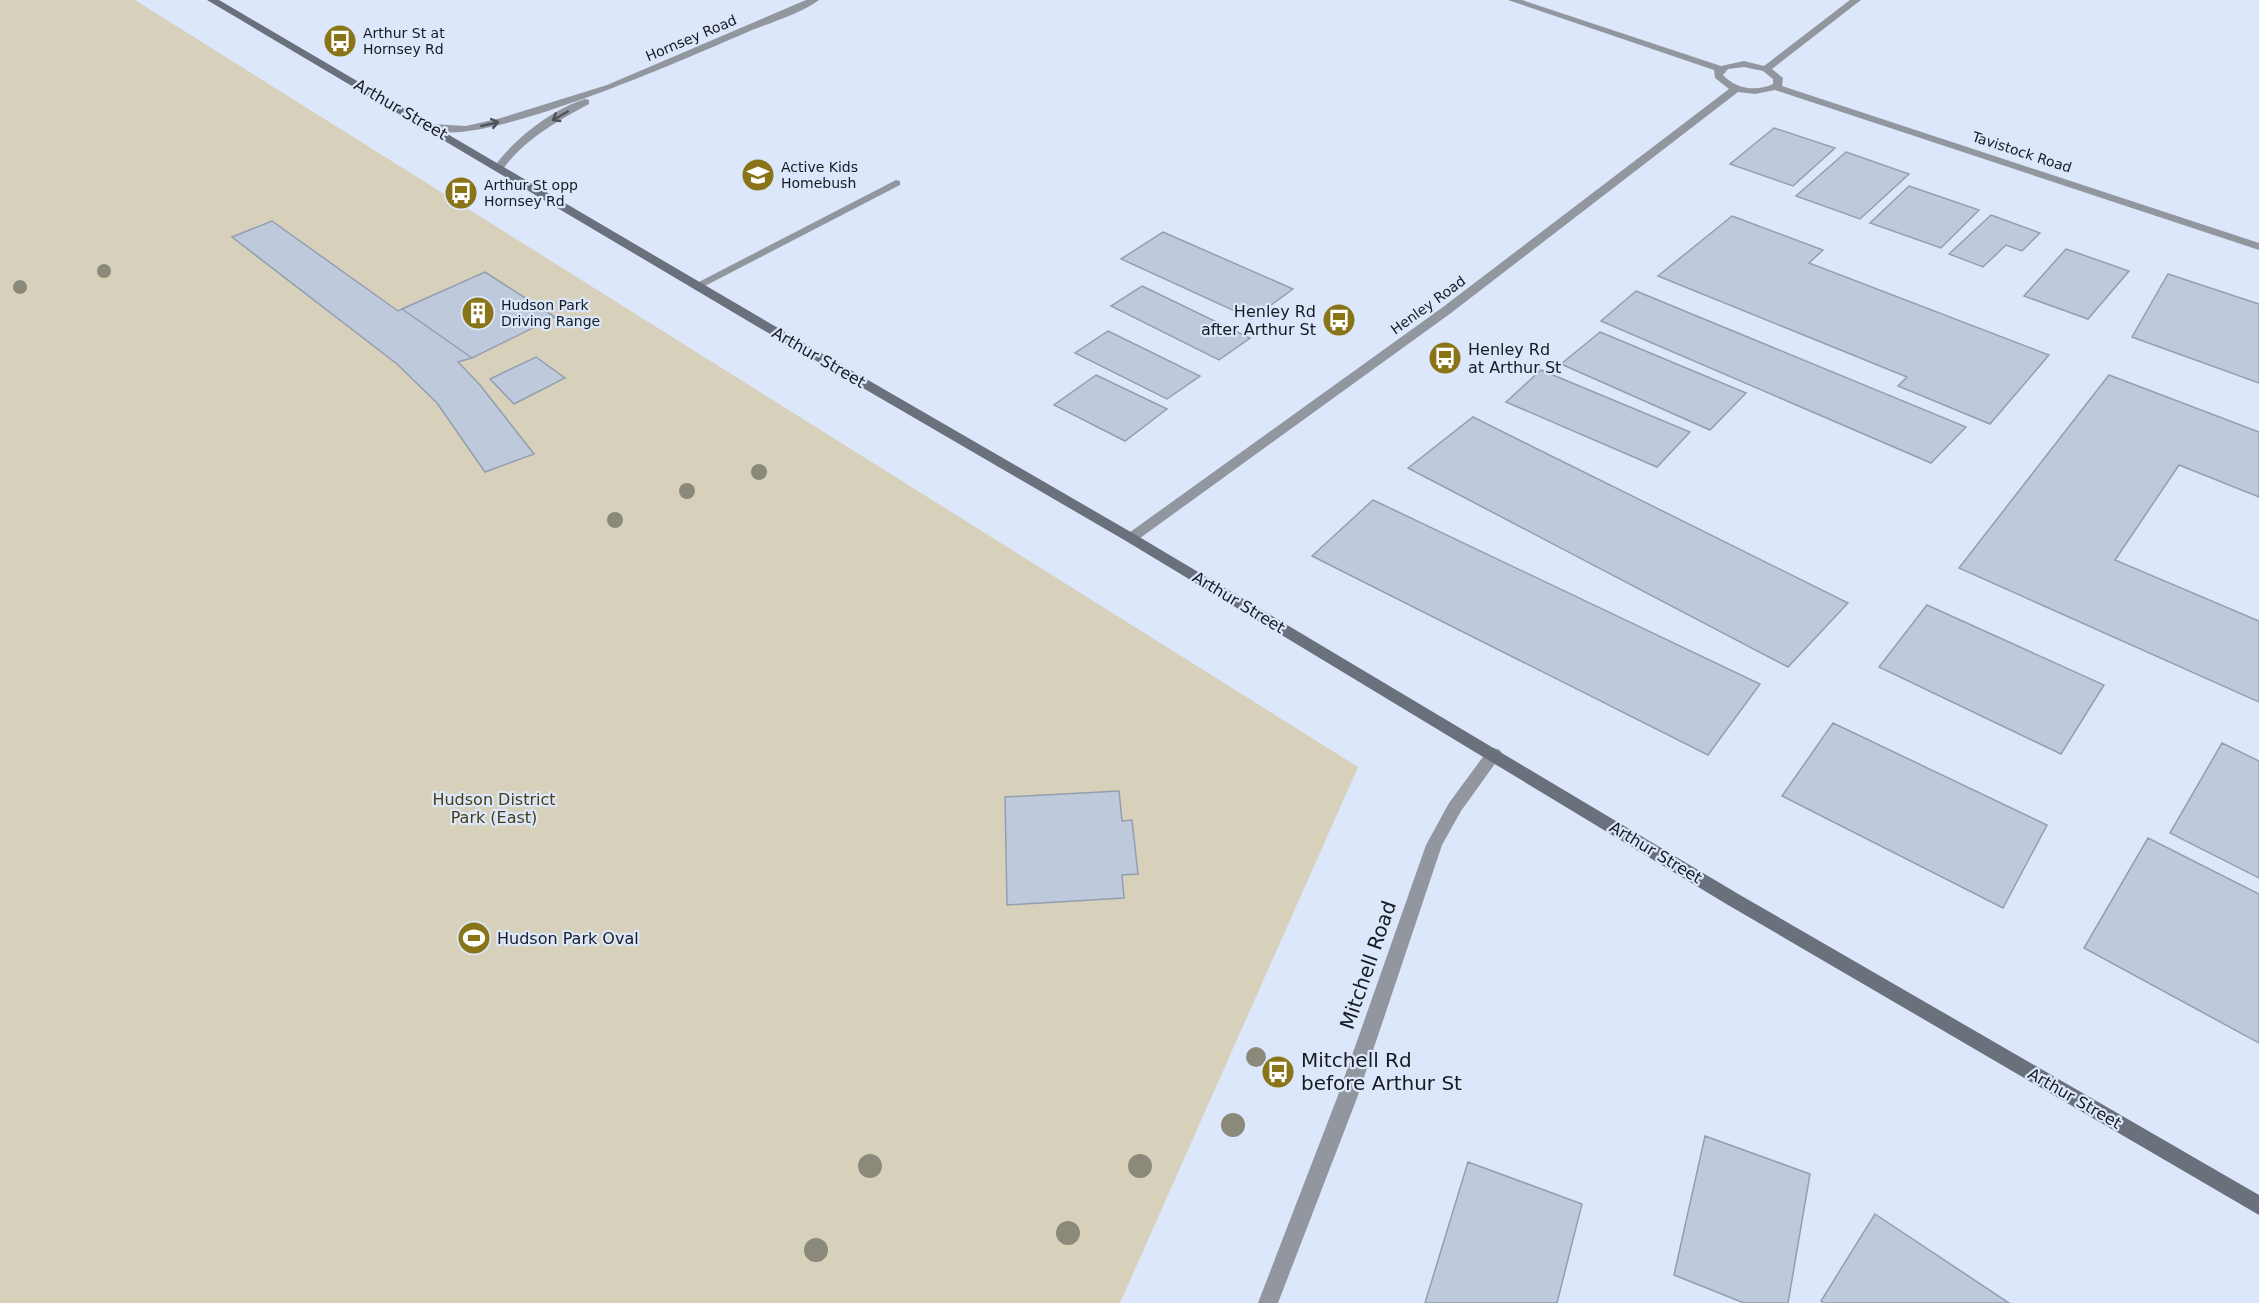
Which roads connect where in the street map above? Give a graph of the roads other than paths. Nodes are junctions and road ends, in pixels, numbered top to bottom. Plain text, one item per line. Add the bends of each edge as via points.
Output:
1 (814, 0) edge
2 (1513, 0) edge
3 (1856, 0) edge
4 (215, 1) edge
5 (1721, 69) junction
6 (1766, 69) junction
7 (610, 87) junction
8 (1774, 87) junction
9 (1737, 88) junction
10 (432, 127) junction
11 (499, 167) junction
12 (896, 183) dead end
13 (2259, 247) edge
14 (697, 286) junction
15 (1131, 538) junction
16 (1494, 754) junction
17 (2259, 1206) edge
18 (1268, 1303) edge

1 - 7 street, Hornsey Road
2 - 5 street
3 - 6 street
4 - 10 main road, Arthur Street
5 - 6 street via 1737,64
5 - 9 street via 1720,79
6 - 8 street via 1778,78
10 -> 7 street, Hornsey Road via 466,129
7 -> 11 street, Hornsey Road via 528,134
8 - 9 street via 1762,91
8 - 13 street, Tavistock Road
9 - 15 street, Henley Road via 1447,310
10 - 11 main road, Arthur Street
11 - 14 main road, Arthur Street
12 - 14 street
14 - 15 main road, Arthur Street
15 - 16 main road, Arthur Street
16 - 17 main road, Arthur Street via 1734,900
16 - 18 street, Mitchell Road via 1455,807 1434,844 1347,1098

